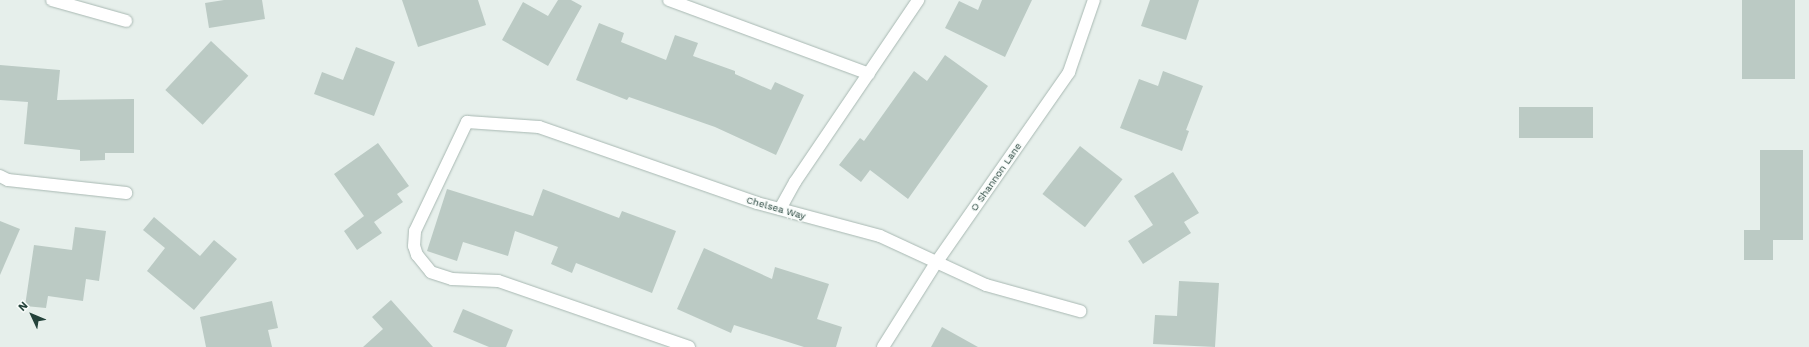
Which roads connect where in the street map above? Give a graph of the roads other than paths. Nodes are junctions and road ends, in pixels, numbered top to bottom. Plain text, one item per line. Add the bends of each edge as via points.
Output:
1 (52, 0) edge
2 (669, 0) edge
3 (918, 0) edge
4 (1094, 0) edge
5 (126, 21) dead end
6 (869, 74) junction
7 (0, 176) edge
8 (126, 194) dead end
9 (780, 209) junction
10 (936, 263) junction
11 (1080, 311) dead end
12 (689, 347) edge
13 (883, 347) edge

1 - 5 street
2 - 6 street
3 - 6 street
4 - 10 street, O Shannon Lane via 1069,72
6 - 9 street via 795,182
7 - 8 street via 8,180
9 - 10 street, Chelsea Way via 880,236
9 - 12 street, Chelsea Way via 539,127 467,122 416,231 414,246 417,255 431,272 452,278 498,281
10 - 11 street, Chelsea Way via 986,285
10 - 13 street, O Shannon Lane

